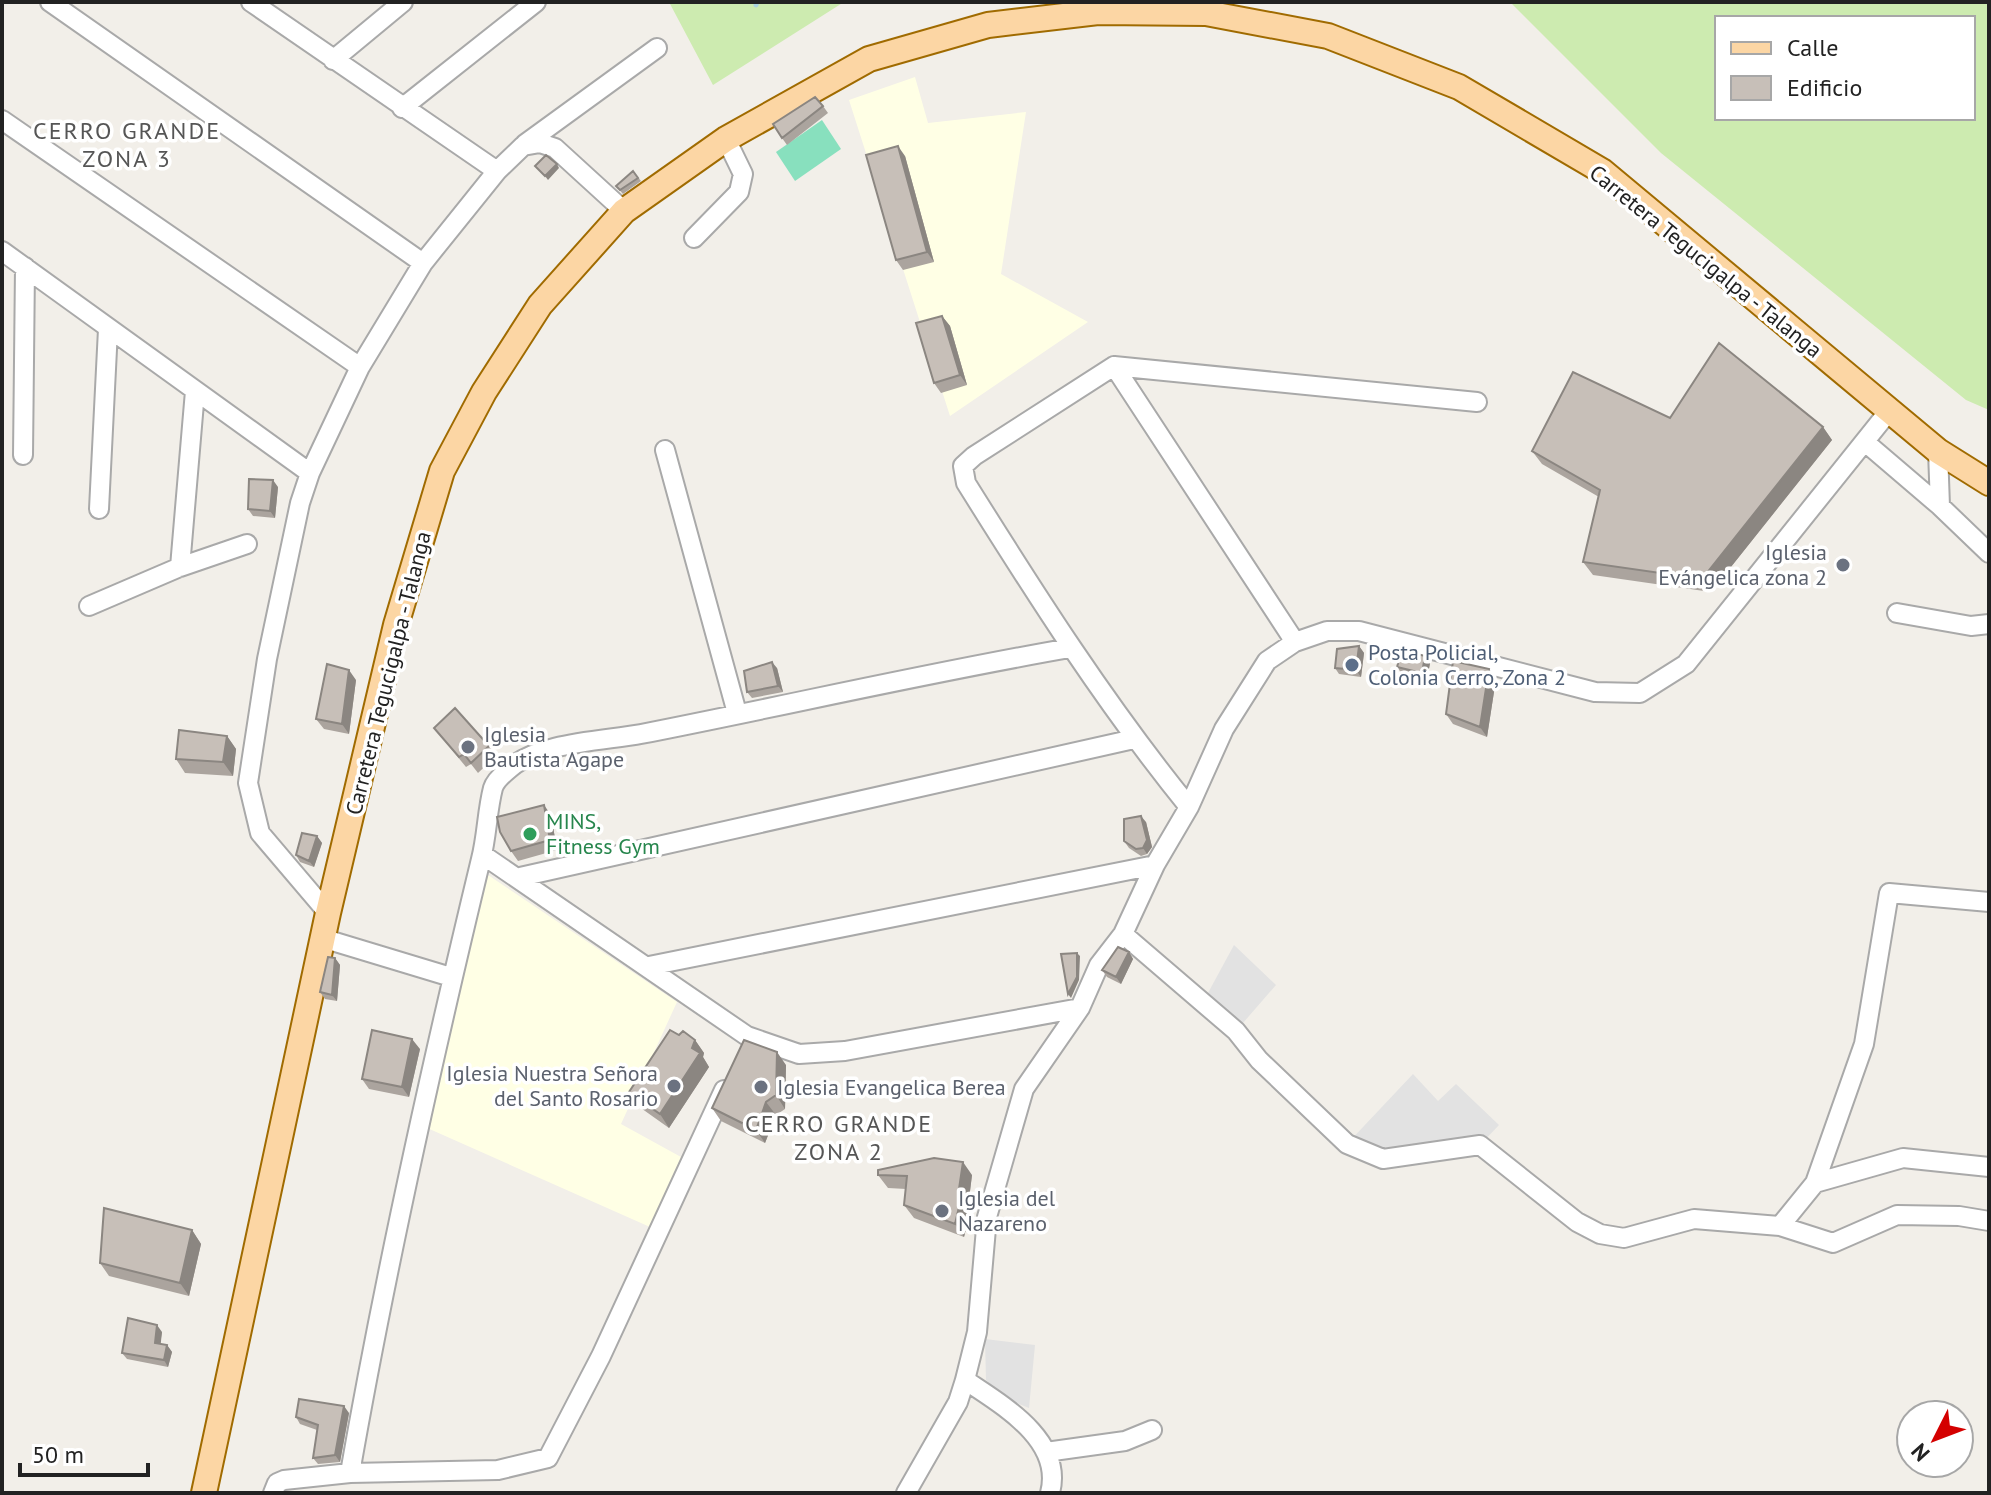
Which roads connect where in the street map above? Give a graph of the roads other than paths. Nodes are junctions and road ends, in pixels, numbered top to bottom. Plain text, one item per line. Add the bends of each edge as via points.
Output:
1 (50, 2) edge
2 (403, 2) edge
3 (536, 2) edge
4 (257, 3) edge
5 (657, 48) dead end
6 (333, 60) junction
7 (402, 108) junction
8 (2, 120) edge
9 (726, 139) junction
10 (523, 146) junction
11 (497, 171) junction
12 (624, 211) junction
13 (694, 238) dead end
14 (2, 251) edge
15 (423, 263) junction
16 (25, 267) junction
17 (108, 329) junction
18 (1114, 366) junction
19 (360, 367) junction
20 (195, 391) junction
21 (1477, 402) dead end
22 (1889, 411) junction
23 (1865, 442) junction
24 (665, 450) dead end
25 (1938, 451) junction
26 (23, 455) dead end
27 (310, 473) junction
28 (1989, 483) edge
29 (1940, 506) junction
30 (99, 509) dead end
31 (247, 544) dead end
32 (1989, 553) edge
33 (180, 567) junction
34 (89, 606) dead end
35 (1897, 613) dead end
36 (1989, 624) edge
37 (1295, 642) junction
38 (1070, 648) junction
39 (737, 713) junction
40 (1134, 739) junction
41 (1189, 807) junction
42 (483, 855) junction
43 (1155, 865) junction
44 (520, 877) junction
45 (1989, 902) edge
46 (328, 913) junction
47 (1123, 934) junction
48 (322, 938) junction
49 (649, 966) junction
50 (451, 977) junction
51 (1080, 1008) junction
52 (729, 1078) edge
53 (1989, 1167) edge
54 (1815, 1183) junction
55 (1989, 1221) edge
56 (1780, 1226) junction
57 (965, 1380) junction
58 (1152, 1430) dead end
59 (1046, 1452) junction
60 (350, 1473) junction
61 (204, 1493) edge
62 (273, 1493) edge
63 (906, 1493) edge
64 (1050, 1493) edge

1 - 15 street
2 - 6 street
3 - 7 street
4 - 6 street
5 - 10 street
6 - 7 street
7 - 11 street
8 - 19 street
9 - 12 main road, Carretera Tegucigalpa - Talanga
9 - 13 street via 743,174 739,192
9 - 22 main road, Carretera Tegucigalpa - Talanga via 869,59 988,25 1098,12 1206,13 1328,36 1459,87 1602,171
10 - 11 street
10 - 12 street via 540,143 555,148
11 - 15 street
12 - 46 main road, Carretera Tegucigalpa - Talanga via 540,305 442,471 396,625
14 - 16 street
15 - 19 street
16 - 17 street
16 - 26 street
17 - 20 street
17 - 30 street
18 - 21 street
18 - 37 street
18 - 38 street via 963,466 966,483
19 - 27 street
20 - 27 street
20 - 33 street
22 - 23 street
22 - 25 main road, Carretera Tegucigalpa - Talanga
23 - 29 street
23 - 37 street via 1686,664 1640,693 1595,692 1359,631 1327,631
24 - 39 street
25 - 28 main road, Carretera Tegucigalpa - Talanga
25 - 29 street
27 - 46 street via 267,659 248,783 260,833
29 - 32 street
31 - 33 street
33 - 34 street
35 - 36 street via 1971,626
37 - 41 street via 1267,661 1224,729
38 - 39 street
38 - 40 street
39 - 42 street via 564,746 512,766 494,784
40 - 41 street
40 - 44 street
41 - 43 street
42 - 44 street
42 - 50 street
43 - 47 street
43 - 49 street
44 - 49 street
45 - 54 street via 1889,893 1864,1044
46 - 48 main road, Carretera Tegucigalpa - Talanga
47 - 51 street via 1099,965
47 - 56 street via 1236,1031 1347,1144 1383,1159 1480,1145 1577,1222 1600,1234 1624,1238 1694,1219
48 - 50 street
48 - 61 main road, Carretera Tegucigalpa - Talanga
49 - 51 street via 744,1043 799,1054 845,1051
50 - 60 street
51 - 57 street via 1024,1089 987,1217 977,1332
52 - 60 street via 608,1343 548,1458 498,1470
53 - 54 street via 1903,1158
54 - 56 street
55 - 56 street via 1897,1215 1833,1243
57 - 59 street via 1021,1420
57 - 63 street
58 - 59 street via 1125,1441
59 - 64 street via 1053,1467
60 - 62 street via 284,1480

